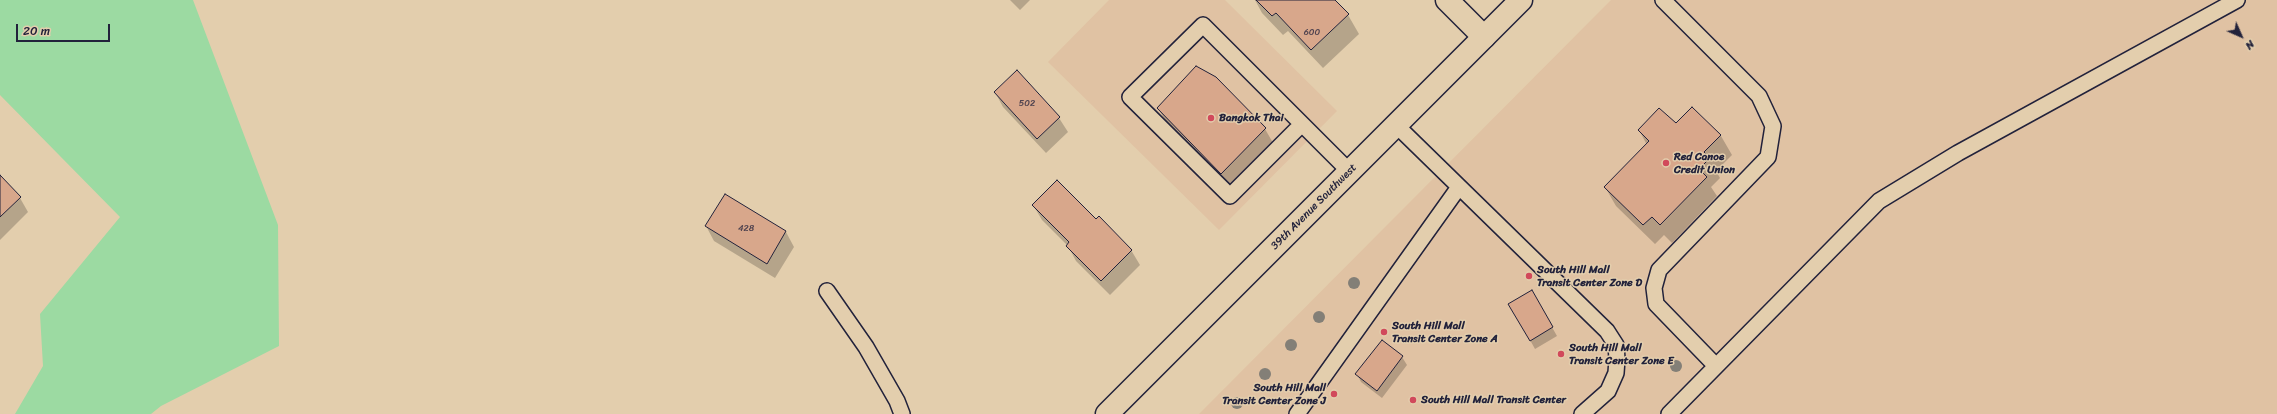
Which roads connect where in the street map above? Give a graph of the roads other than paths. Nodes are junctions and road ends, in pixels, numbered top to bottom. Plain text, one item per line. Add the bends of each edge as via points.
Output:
1 (1446, 0) edge
2 (1521, 0) edge
3 (1663, 0) edge
4 (2237, 0) edge
5 (1484, 37) junction
6 (1302, 124) junction
7 (1396, 126) junction
8 (1350, 172) junction
9 (1459, 187) junction
10 (827, 291) dead end
11 (1716, 366) junction
12 (902, 414) edge
13 (1107, 414) edge
14 (1297, 414) edge
15 (1582, 414) edge
16 (1669, 414) edge

1 - 5 main road
2 - 5 main road, 39th Avenue Southwest
3 - 11 lane via 1759,96 1773,126 1768,157 1658,270 1654,288 1656,304
4 - 11 lane via 1951,157 1879,201
5 - 7 main road, 39th Avenue Southwest
6 - 6 lane via 1230,196 1130,97 1203,24
6 - 8 lane
7 - 8 main road, 39th Avenue Southwest
7 - 9 lane
8 - 13 main road, 39th Avenue Southwest
9 - 14 lane
9 - 15 lane via 1607,331 1616,345 1616,373 1608,390
10 - 12 lane via 866,347
11 - 16 lane

